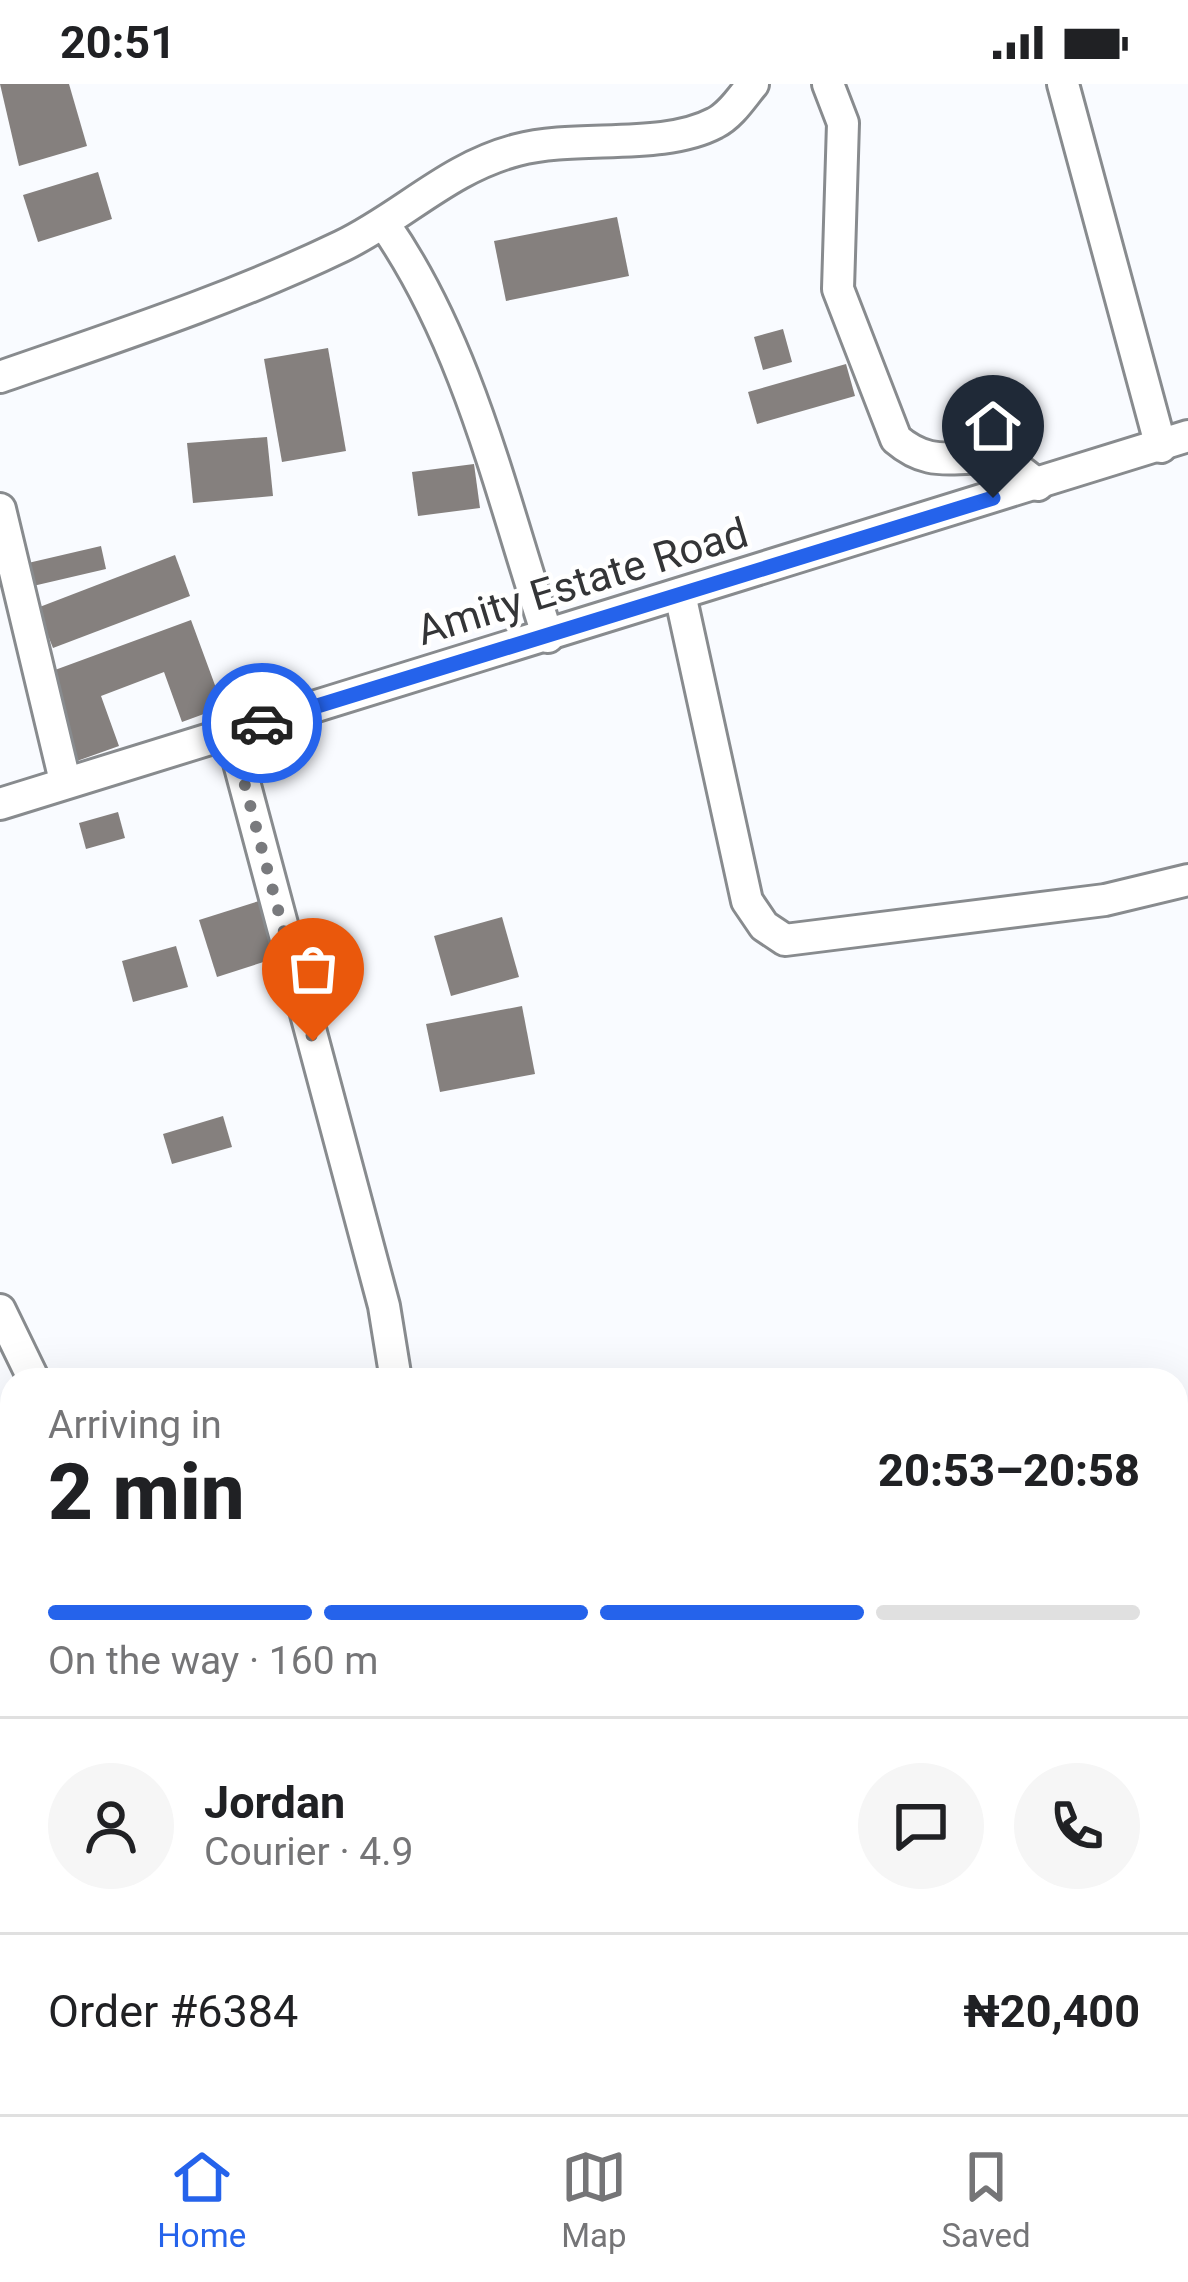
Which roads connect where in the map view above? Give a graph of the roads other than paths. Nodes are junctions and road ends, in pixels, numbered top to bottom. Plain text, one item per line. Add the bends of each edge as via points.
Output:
1 (753, 84) edge
2 (829, 84) edge
3 (1063, 84) edge
4 (385, 225) junction
5 (0, 377) edge
6 (1175, 442) edge
7 (1038, 484) junction
8 (0, 509) edge
9 (680, 594) junction
10 (548, 637) junction
11 (231, 733) junction
12 (65, 781) junction
13 (0, 804) edge
14 (1188, 880) edge
15 (0, 1310) edge
16 (28, 1368) edge
17 (394, 1368) edge

1 - 4 street via 727,115 696,130 553,143 476,163 430,187
2 - 7 street via 843,123 838,289 896,439 936,461 1009,464
3 - 6 street
4 - 5 street via 206,305
4 - 10 street via 446,333
6 - 7 street, Amity Estate Road
7 - 9 street, Amity Estate Road
8 - 12 street
9 - 10 street, Amity Estate Road
9 - 14 street via 747,901 785,940 1106,900
10 - 11 street, Amity Estate Road
11 - 12 street, Amity Estate Road
11 - 17 street
12 - 13 street, Amity Estate Road
15 - 16 street

